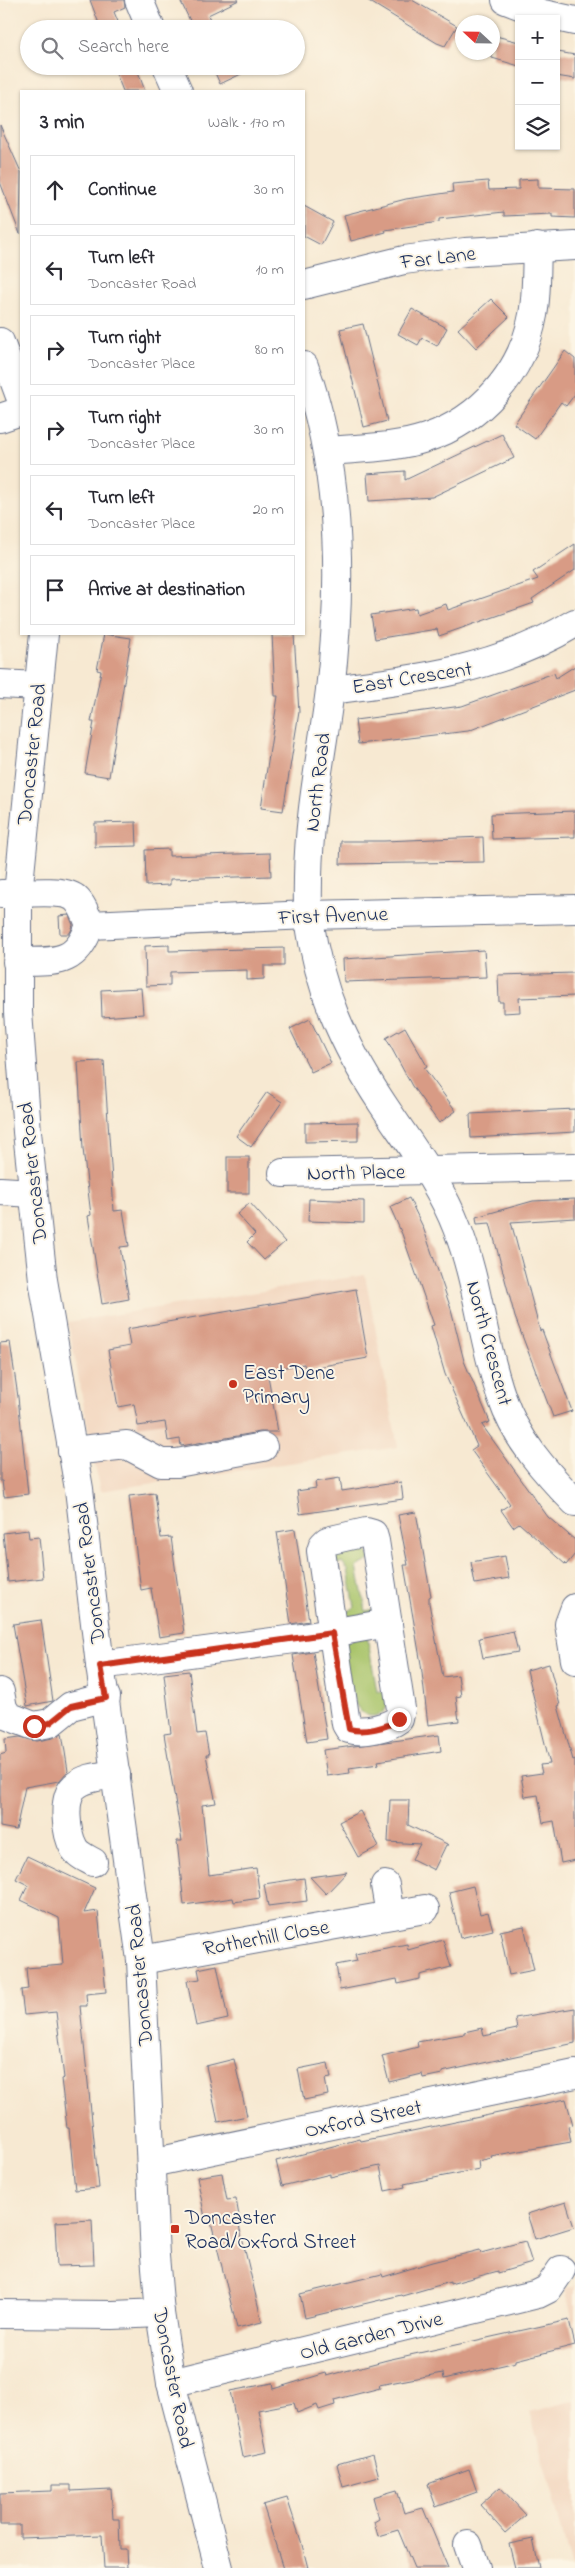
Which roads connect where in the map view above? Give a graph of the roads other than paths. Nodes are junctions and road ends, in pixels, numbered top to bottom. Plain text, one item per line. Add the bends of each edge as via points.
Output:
1 (139, 0) edge
2 (506, 0) edge
3 (147, 20) edge
4 (575, 21) edge
5 (171, 75) edge
6 (178, 90) edge
7 (575, 246) edge
8 (537, 247) junction
9 (305, 285) edge
10 (8, 346) edge
11 (305, 369) edge
12 (20, 395) edge
13 (20, 411) edge
14 (0, 418) edge
15 (329, 451) junction
16 (575, 623) edge
17 (44, 635) edge
18 (0, 684) edge
19 (38, 686) junction
20 (330, 690) junction
21 (9, 894) edge
22 (575, 910) edge
23 (308, 915) junction
24 (90, 925) junction
25 (17, 962) junction
26 (9, 1012) edge
27 (575, 1167) edge
28 (428, 1172) junction
29 (283, 1173) dead end
30 (0, 1191) edge
31 (33, 1193) junction
32 (263, 1447) dead end
33 (72, 1451) junction
34 (575, 1502) edge
35 (575, 1608) edge
36 (388, 1623) junction
37 (332, 1633) junction
38 (575, 1660) edge
39 (100, 1666) junction
40 (0, 1692) edge
41 (106, 1698) junction
42 (116, 1774) junction
43 (93, 1862) dead end
44 (385, 1884) dead end
45 (425, 1909) dead end
46 (390, 1914) junction
47 (141, 1960) junction
48 (575, 2074) edge
49 (151, 2163) junction
50 (561, 2270) dead end
51 (160, 2312) junction
52 (0, 2314) edge
53 (171, 2383) junction
54 (219, 2568) edge

1 - 3 street
2 - 4 street via 543,14
5 - 6 street
7 - 8 street, Far Lane
8 - 9 street, Far Lane via 404,260
8 - 15 street via 533,315 525,345 516,364 486,402 468,419 426,438 392,446
10 - 12 street
11 - 15 street, North Road
13 - 14 street
15 - 20 street, North Road via 337,549
16 - 20 street, East Crescent via 481,666 436,676
17 - 19 street, Doncaster Road
18 - 19 street
19 - 21 street, Doncaster Road
20 - 23 street, North Road via 310,815
21 - 24 street via 56,893 74,897 84,908
21 - 25 street, Doncaster Road
22 - 23 street, First Avenue
23 - 24 street, First Avenue
23 - 28 street, North Road via 316,964 342,1037
24 - 25 street via 85,941 74,954 60,960
25 - 26 street, Doncaster Road
26 - 31 street, Doncaster Road
27 - 28 street, North Place
28 - 29 street, North Place
28 - 34 street, North Crescent via 458,1230 502,1401 532,1454
30 - 31 street
31 - 33 street, Doncaster Road via 43,1280
32 - 33 street via 177,1463 161,1463 127,1445
33 - 39 street, Doncaster Road
35 - 38 street via 570,1624
36 - 37 street
36 - 37 street via 375,1541 373,1534 366,1532 327,1541 323,1545 321,1552
36 - 37 street via 400,1709 399,1719 391,1725 356,1731 349,1729
37 - 39 street
39 - 41 street, Doncaster Road
40 - 41 street via 8,1716 34,1726 50,1723 71,1706
41 - 42 street, Doncaster Road
42 - 43 street via 86,1780 74,1787 68,1798 69,1832 74,1847 80,1855
42 - 47 street, Doncaster Road
44 - 46 street
45 - 46 street, Rotherhill Close
46 - 47 street, Rotherhill Close
47 - 49 street, Doncaster Road
48 - 49 street, Oxford Street
49 - 51 street, Doncaster Road
50 - 53 street, Old Garden Drive via 548,2289 538,2294
51 - 52 street via 113,2316
51 - 53 street, Doncaster Road
53 - 54 street, Doncaster Road

